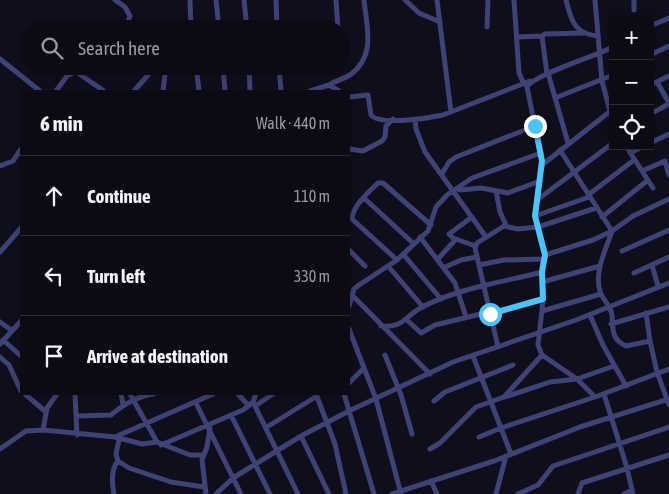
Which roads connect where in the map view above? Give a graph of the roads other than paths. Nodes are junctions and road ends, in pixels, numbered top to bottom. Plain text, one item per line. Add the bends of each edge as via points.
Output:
1 (115, 0) edge
2 (190, 0) edge
3 (216, 0) edge
4 (244, 0) edge
5 (276, 0) edge
6 (336, 0) edge
7 (364, 0) edge
8 (405, 0) edge
9 (437, 0) edge
10 (488, 0) edge
11 (514, 0) edge
12 (566, 0) edge
13 (595, 0) edge
14 (634, 0) edge
15 (634, 10) dead end
16 (669, 18) edge
17 (129, 20) edge
18 (190, 20) edge
19 (218, 20) edge
20 (246, 20) edge
21 (277, 20) edge
22 (337, 20) edge
23 (440, 22) junction
24 (654, 24) edge
25 (487, 27) dead end
26 (583, 33) junction
27 (542, 36) junction
28 (598, 36) junction
29 (517, 37) junction
30 (669, 46) edge
31 (609, 49) edge
32 (654, 53) edge
33 (599, 54) junction
34 (0, 58) edge
35 (548, 73) junction
36 (20, 74) edge
37 (350, 74) edge
38 (21, 75) edge
39 (69, 75) edge
40 (81, 75) edge
41 (148, 75) edge
42 (165, 75) edge
43 (197, 75) edge
44 (224, 75) edge
45 (249, 75) edge
46 (280, 75) edge
47 (349, 75) edge
48 (669, 76) edge
49 (609, 77) edge
50 (531, 81) junction
51 (602, 81) junction
52 (657, 82) junction
53 (654, 83) edge
54 (524, 84) junction
55 (329, 85) junction
56 (57, 89) edge
57 (39, 90) edge
58 (103, 90) edge
59 (135, 90) edge
60 (163, 90) edge
61 (199, 90) edge
62 (225, 90) edge
63 (250, 90) edge
64 (281, 90) edge
65 (313, 90) edge
66 (337, 90) edge
67 (350, 97) edge
68 (554, 98) junction
69 (669, 104) edge
70 (612, 105) edge
71 (608, 110) junction
72 (451, 112) junction
73 (654, 112) edge
74 (393, 119) junction
75 (415, 119) junction
76 (535, 126) junction
77 (669, 134) edge
78 (654, 142) edge
79 (568, 143) junction
80 (609, 145) edge
81 (350, 148) edge
82 (20, 150) edge
83 (560, 150) junction
84 (628, 150) edge
85 (636, 150) edge
86 (541, 153) junction
87 (630, 153) junction
88 (634, 160) junction
89 (667, 160) edge
90 (542, 165) junction
91 (0, 166) edge
92 (642, 171) junction
93 (574, 172) junction
94 (442, 174) junction
95 (669, 175) edge
96 (648, 180) junction
97 (540, 181) junction
98 (653, 188) dead end
99 (456, 190) junction
100 (496, 191) junction
101 (589, 196) junction
102 (364, 198) junction
103 (669, 199) edge
104 (537, 200) junction
105 (596, 208) junction
106 (535, 216) junction
107 (602, 217) junction
108 (472, 218) junction
109 (431, 225) junction
110 (506, 225) junction
111 (538, 227) junction
112 (20, 229) edge
113 (669, 230) edge
114 (612, 231) junction
115 (420, 237) junction
116 (486, 237) junction
117 (455, 240) junction
118 (414, 244) junction
119 (475, 246) junction
120 (350, 251) edge
121 (622, 251) dead end
122 (0, 252) edge
123 (404, 254) junction
124 (477, 257) junction
125 (544, 257) junction
126 (669, 257) edge
127 (438, 259) junction
128 (397, 260) junction
129 (652, 265) junction
130 (366, 266) dead end
131 (388, 266) junction
132 (479, 266) junction
133 (600, 266) junction
134 (444, 267) junction
135 (542, 272) junction
136 (634, 273) dead end
137 (542, 282) junction
138 (669, 282) edge
139 (484, 286) junction
140 (658, 286) junction
141 (460, 292) junction
142 (601, 294) junction
143 (352, 295) junction
144 (441, 299) junction
145 (543, 299) junction
146 (350, 302) edge
147 (423, 307) junction
148 (669, 307) edge
149 (609, 308) junction
150 (542, 311) junction
151 (489, 313) junction
152 (646, 313) junction
153 (590, 315) junction
154 (466, 317) junction
155 (406, 319) junction
156 (0, 322) edge
157 (20, 323) edge
158 (611, 324) junction
159 (381, 326) junction
160 (12, 330) junction
161 (540, 332) junction
162 (350, 337) edge
163 (650, 341) junction
164 (2, 342) edge
165 (498, 346) junction
166 (20, 355) edge
167 (385, 355) dead end
168 (542, 355) junction
169 (473, 356) junction
170 (0, 357) edge
171 (513, 366) dead end
172 (614, 366) junction
173 (363, 369) junction
174 (669, 369) edge
175 (657, 372) junction
176 (430, 374) junction
177 (481, 379) junction
178 (577, 379) junction
179 (350, 382) edge
180 (626, 386) junction
181 (399, 388) junction
182 (20, 389) edge
183 (604, 394) junction
184 (26, 395) edge
185 (56, 395) edge
186 (75, 395) edge
187 (121, 395) edge
188 (130, 395) edge
189 (143, 395) edge
190 (211, 395) edge
191 (239, 395) edge
192 (256, 395) edge
193 (271, 395) edge
194 (316, 395) edge
195 (344, 395) edge
196 (504, 397) junction
197 (595, 397) junction
198 (376, 399) junction
199 (133, 401) junction
200 (434, 401) dead end
201 (491, 401) junction
202 (669, 401) edge
203 (196, 403) junction
204 (123, 404) junction
205 (252, 405) junction
206 (350, 410) junction
207 (46, 412) junction
208 (231, 414) junction
209 (77, 416) junction
210 (612, 418) junction
211 (328, 422) junction
212 (147, 423) junction
213 (208, 426) junction
214 (267, 426) junction
215 (669, 427) edge
216 (501, 428) junction
217 (43, 430) junction
218 (77, 434) junction
219 (412, 434) dead end
220 (301, 436) junction
221 (479, 437) dead end
222 (117, 439) junction
223 (619, 443) junction
224 (159, 444) junction
225 (0, 449) edge
226 (430, 449) dead end
227 (277, 451) junction
228 (204, 455) junction
229 (509, 455) junction
230 (669, 455) edge
231 (118, 461) junction
232 (255, 465) junction
233 (627, 468) junction
234 (233, 478) junction
235 (432, 481) junction
236 (204, 486) junction
237 (400, 492) edge
238 (632, 492) edge
239 (114, 494) edge
240 (206, 494) edge
241 (216, 494) edge
242 (241, 494) edge
243 (270, 494) edge
244 (298, 494) edge
245 (329, 494) edge
246 (346, 494) edge
247 (374, 494) edge
248 (392, 494) edge
249 (436, 494) edge
250 (496, 494) edge
251 (518, 494) edge
252 (578, 494) edge
253 (624, 494) edge

1 - 17 street via 125,6
2 - 18 street
3 - 19 street
4 - 20 street
5 - 21 street
6 - 22 street
7 - 37 street via 368,44 365,59
8 - 23 street via 419,13
9 - 23 street
10 - 25 street
11 - 29 street
12 - 26 street via 576,26
13 - 28 street
14 - 15 street
16 - 24 street
23 - 72 street
26 - 27 street
26 - 28 street
27 - 29 street
27 - 35 street
28 - 33 street
29 - 54 street via 519,73
30 - 32 street
31 - 33 street
33 - 35 street
33 - 51 street
34 - 36 street
35 - 50 street
35 - 68 street
38 - 57 street
39 - 56 street
40 - 58 street
41 - 59 street
42 - 60 street
43 - 61 street
44 - 62 street
45 - 63 street
46 - 64 street
47 - 55 street
48 - 52 street
49 - 51 street
50 - 54 street
50 - 76 street via 526,90
51 - 68 street
51 - 71 street
52 - 53 street
52 - 69 street
54 - 72 street
55 - 65 street
55 - 66 street
67 - 74 street via 368,95 374,118
68 - 79 street
69 - 73 street
70 - 71 street
71 - 79 street
72 - 75 street
74 - 75 street
74 - 81 street via 386,126 382,142 363,152
75 - 94 street via 421,145
76 - 86 street
76 - 94 street via 456,157
77 - 78 street
79 - 83 street
80 - 93 street
82 - 91 street via 13,161
83 - 90 street
83 - 93 street
84 - 87 street
85 - 87 street
86 - 90 street
86 - 99 street via 477,176
87 - 88 street
88 - 92 street
88 - 101 street
89 - 92 street
89 - 95 street
90 - 97 street
92 - 96 street
93 - 101 street
93 - 104 street
94 - 99 street
96 - 98 street
96 - 107 street
97 - 100 street via 508,193
97 - 104 street
99 - 100 street via 481,188
99 - 108 street
99 - 109 street via 436,207
100 - 110 street
101 - 105 street
101 - 106 street
102 - 109 street via 378,183 383,183
102 - 118 street
102 - 128 street via 353,213 353,221
103 - 114 street via 633,216
104 - 106 street
105 - 107 street
105 - 111 street
106 - 111 street
107 - 114 street
108 - 116 street
108 - 117 street via 449,234
109 - 115 street
110 - 111 street via 518,229
110 - 116 street
111 - 125 street
112 - 122 street
113 - 121 street
114 - 125 street
114 - 133 street
115 - 118 street
115 - 127 street
116 - 119 street
117 - 119 street
117 - 127 street
118 - 123 street
119 - 124 street
120 - 130 street
123 - 128 street
123 - 144 street
124 - 132 street
124 - 134 street
125 - 132 street via 504,260
125 - 135 street
126 - 129 street
127 - 134 street
128 - 131 street
129 - 136 street
129 - 140 street
131 - 143 street via 359,285
131 - 147 street
132 - 139 street
133 - 137 street
133 - 142 street
134 - 141 street
135 - 137 street
135 - 139 street
137 - 145 street
138 - 140 street
139 - 141 street
139 - 151 street
140 - 149 street
141 - 144 street
141 - 154 street
142 - 149 street
142 - 150 street
143 - 146 street
143 - 159 street
144 - 147 street
145 - 150 street
145 - 151 street
147 - 155 street
148 - 152 street
149 - 153 street
149 - 158 street
150 - 161 street
151 - 154 street
151 - 165 street
152 - 158 street
152 - 163 street
153 - 161 street
153 - 172 street
154 - 155 street via 435,325 421,333
155 - 159 street via 396,327
156 - 160 street
157 - 160 street
158 - 163 street via 614,337 626,346
159 - 176 street
160 - 164 street
161 - 165 street
161 - 168 street via 538,345
162 - 173 street
163 - 175 street
164 - 166 street
165 - 169 street
167 - 181 street
168 - 178 street
168 - 196 street
169 - 176 street
169 - 177 street
170 - 182 street via 9,365
171 - 177 street
172 - 178 street
172 - 180 street
173 - 179 street
173 - 198 street
174 - 175 street
175 - 180 street
175 - 202 street
176 - 181 street
177 - 200 street via 445,392
177 - 201 street
178 - 196 street via 550,382
178 - 197 street
180 - 183 street
181 - 198 street
181 - 219 street
183 - 197 street
183 - 210 street
184 - 207 street
185 - 207 street
186 - 209 street
187 - 204 street
188 - 199 street
189 - 199 street
190 - 203 street
191 - 205 street
192 - 205 street
193 - 205 street
194 - 211 street
194 - 214 street
195 - 206 street
196 - 201 street
197 - 216 street
198 - 206 street
198 - 237 street
199 - 204 street
199 - 212 street
201 - 216 street
201 - 226 street via 469,412 440,443
202 - 210 street
203 - 212 street
203 - 213 street
204 - 209 street via 111,415
205 - 208 street
205 - 214 street
206 - 211 street
206 - 247 street
207 - 217 street
208 - 213 street
208 - 232 street
209 - 218 street
210 - 223 street
210 - 229 street
211 - 220 street
211 - 246 street
212 - 222 street
212 - 224 street
213 - 224 street
213 - 228 street
213 - 234 street
214 - 227 street
215 - 223 street
216 - 221 street
216 - 229 street
217 - 218 street
217 - 225 street via 26,431
218 - 222 street
220 - 227 street
220 - 245 street
222 - 224 street
222 - 231 street
223 - 233 street
223 - 251 street via 553,466 538,485
224 - 228 street
227 - 232 street
227 - 244 street
228 - 236 street
229 - 235 street
229 - 250 street
230 - 233 street
231 - 236 street via 171,482
231 - 239 street via 114,465
232 - 234 street
232 - 243 street
233 - 238 street
233 - 252 street via 582,483
234 - 241 street
234 - 242 street
235 - 237 street
235 - 249 street
236 - 240 street
237 - 248 street
238 - 253 street

